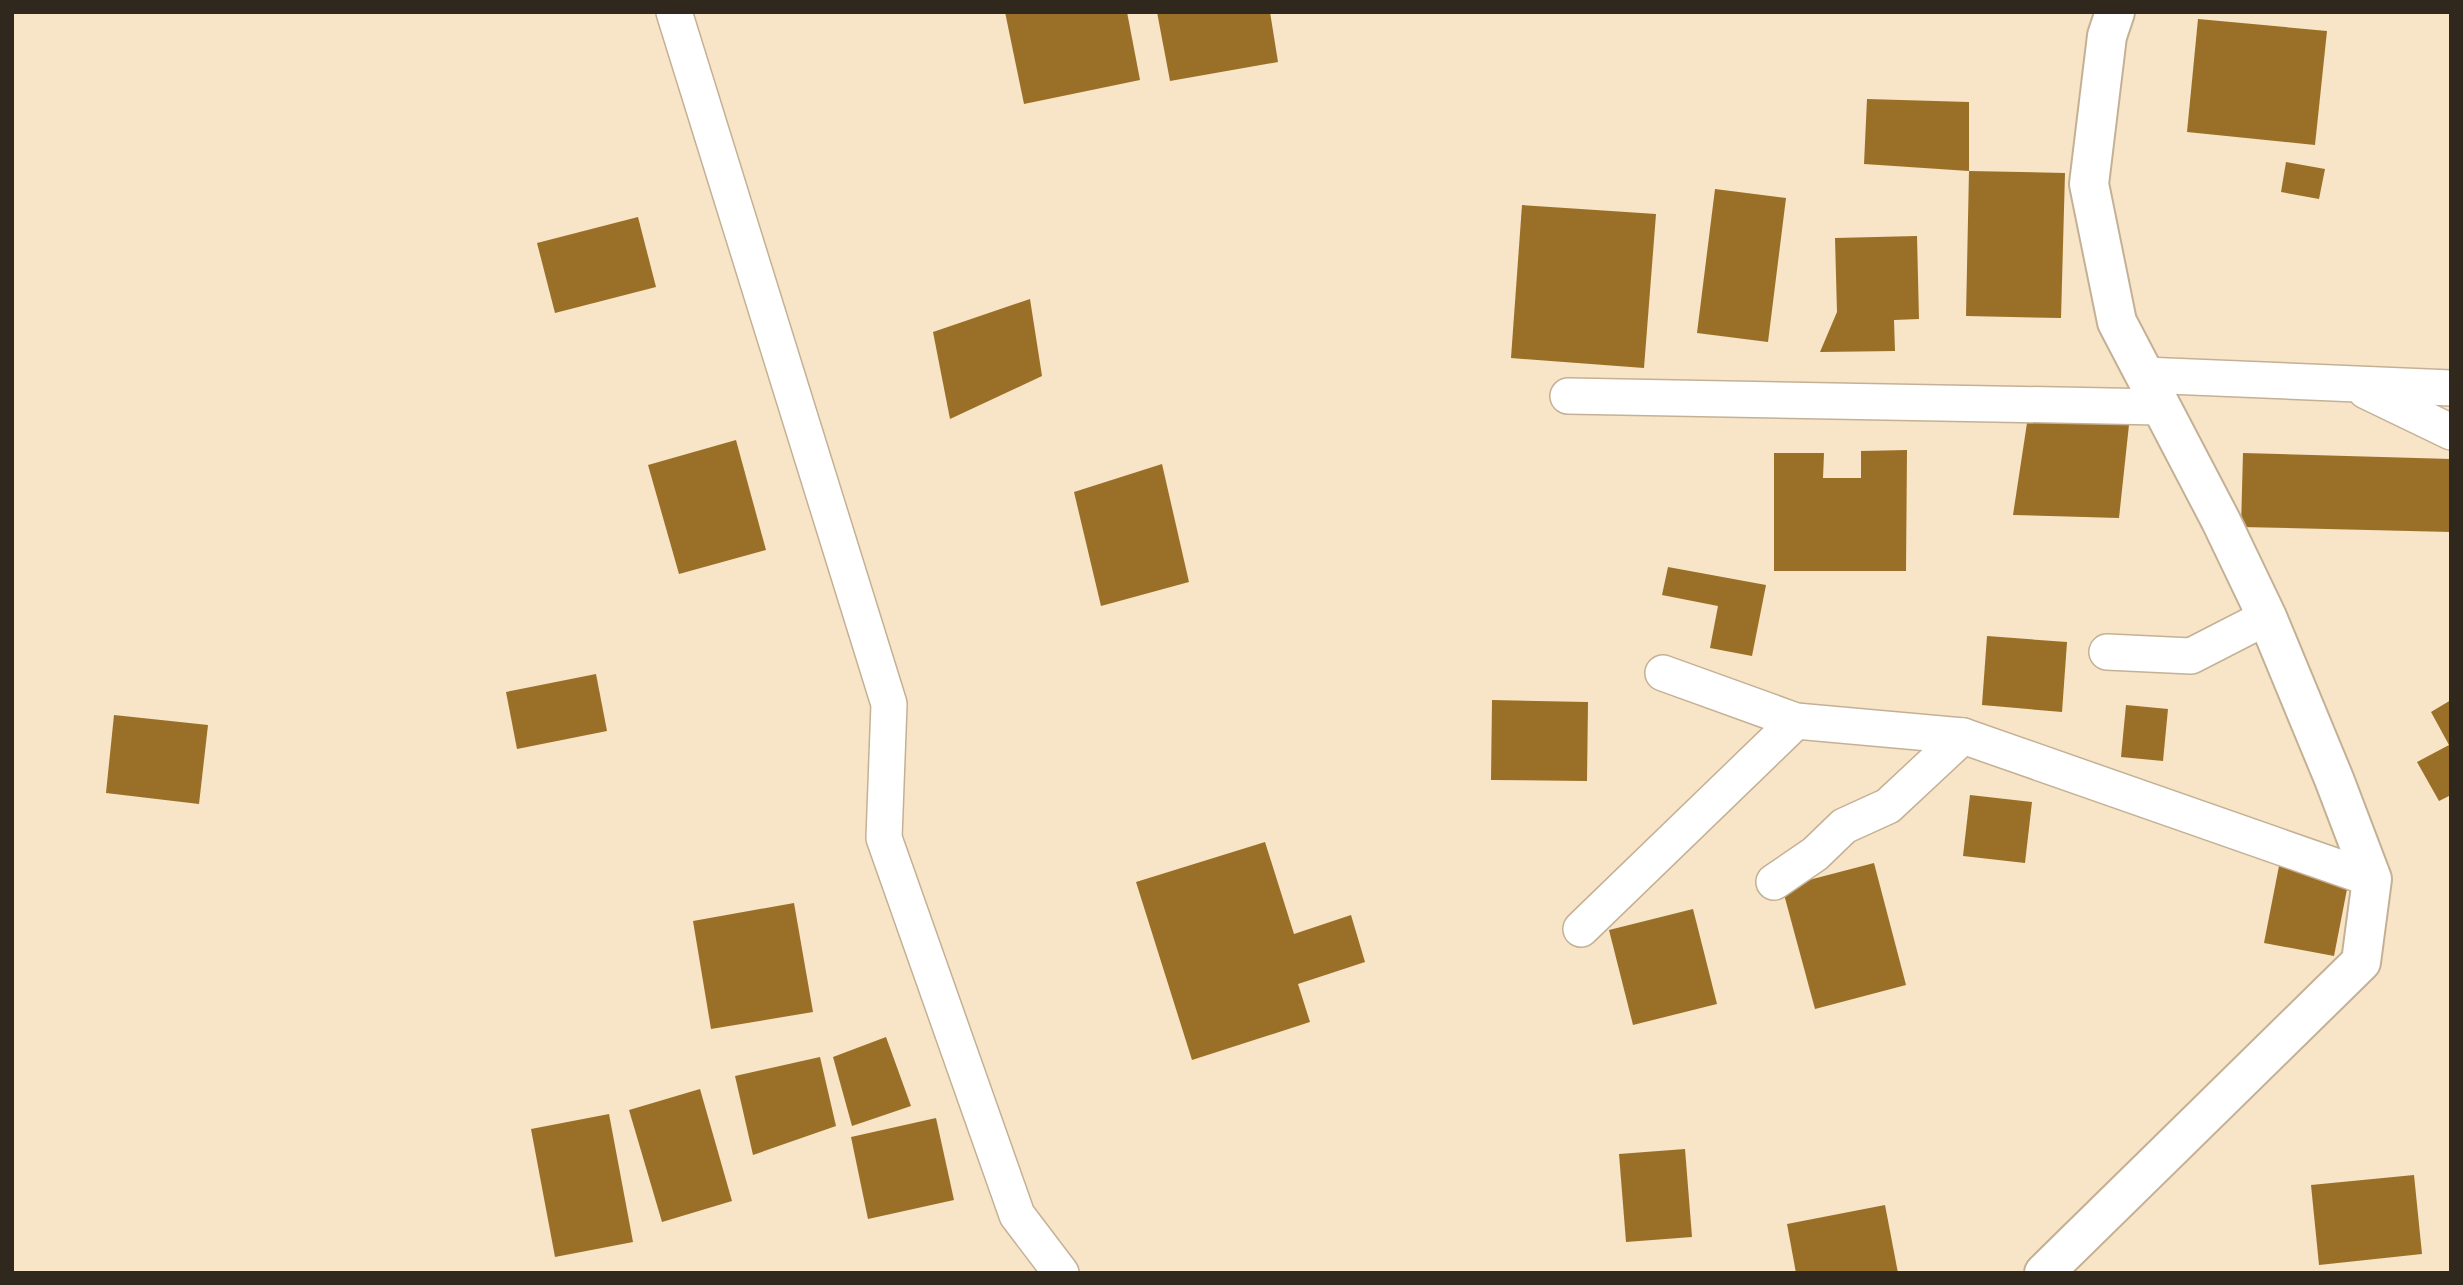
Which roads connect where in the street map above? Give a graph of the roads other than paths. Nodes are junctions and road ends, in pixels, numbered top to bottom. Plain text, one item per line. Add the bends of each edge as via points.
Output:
1 (674, 12) edge
2 (2115, 12) edge
3 (2351, 384) junction
4 (2451, 388) edge
5 (2152, 391) junction
6 (1568, 396) dead end
7 (2451, 432) edge
8 (2267, 617) junction
9 (2107, 652) dead end
10 (1663, 673) dead end
11 (1796, 721) junction
12 (1963, 736) junction
13 (2372, 879) junction
14 (1774, 881) dead end
15 (1581, 929) dead end
16 (1061, 1273) edge
17 (2044, 1273) edge

1 - 16 street via 889,704 884,838 1017,1215
2 - 5 street via 2107,36 2089,184 2117,322
3 - 4 street
3 - 5 street
3 - 7 street
5 - 6 street
5 - 8 street
8 - 9 street via 2191,656
8 - 13 street
10 - 11 street
11 - 12 street
11 - 15 street
12 - 13 street
12 - 14 street via 1888,806 1844,826 1815,854
13 - 17 street via 2361,962

